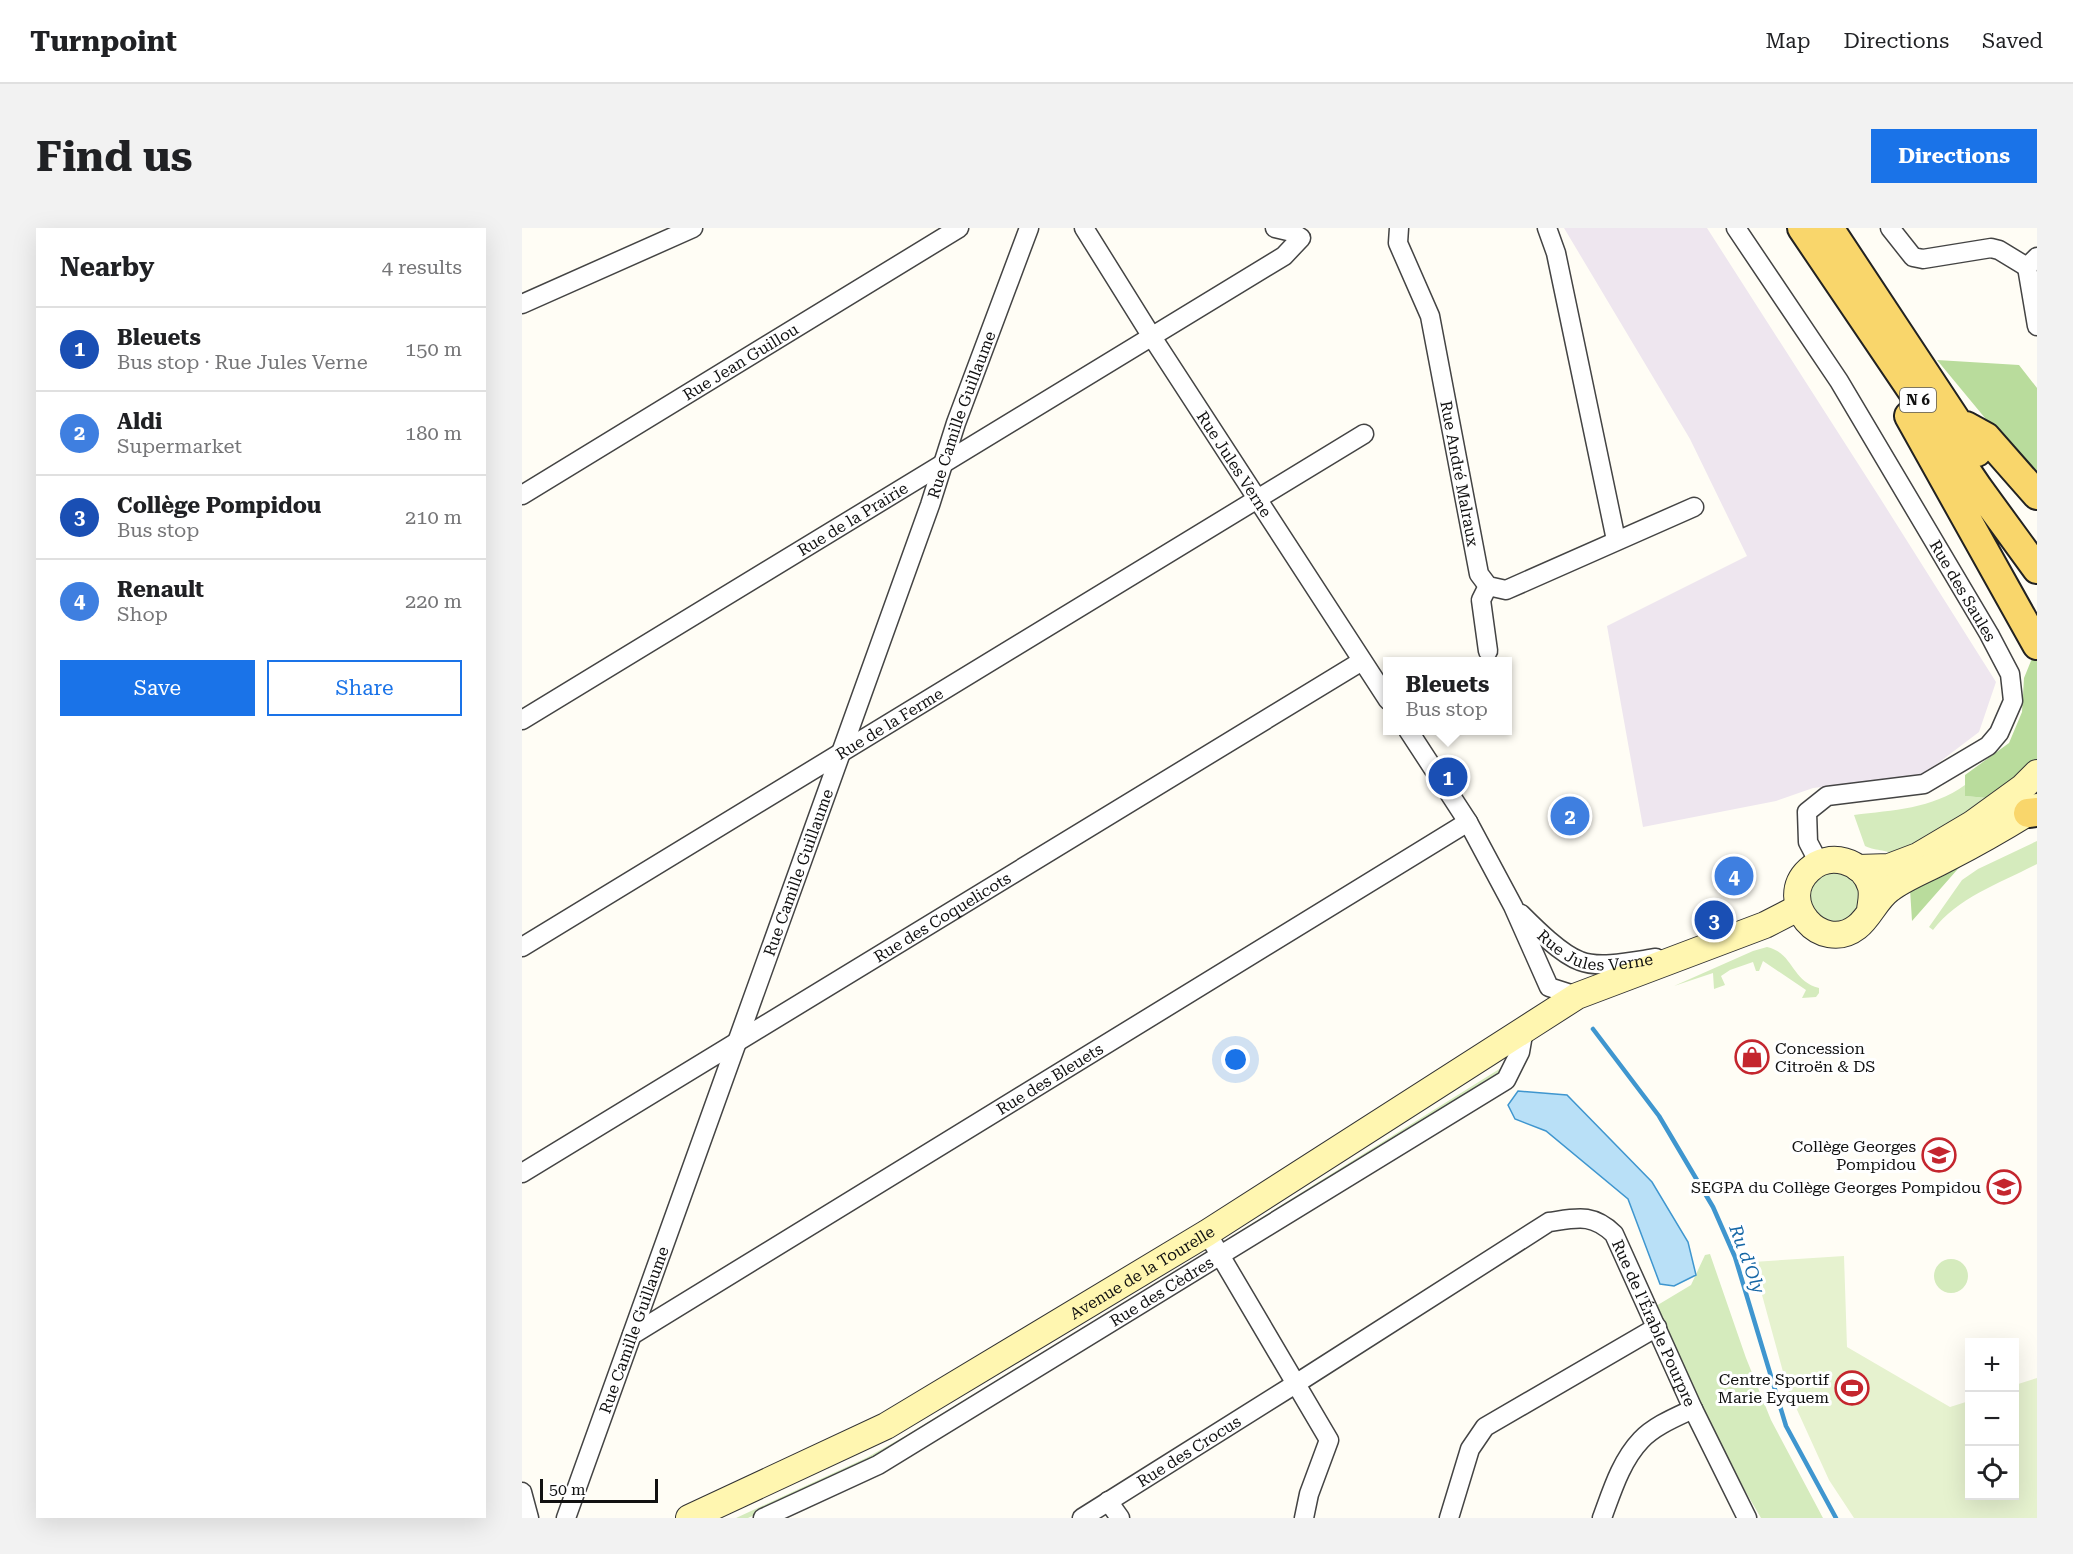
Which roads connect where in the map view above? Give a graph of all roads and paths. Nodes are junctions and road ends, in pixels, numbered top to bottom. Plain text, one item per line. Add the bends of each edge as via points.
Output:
1 (693, 228) edge
2 (959, 228) edge
3 (1029, 228) edge
4 (1084, 228) edge
5 (1275, 228) edge
6 (1399, 228) edge
7 (1547, 228) edge
8 (1736, 228) edge
9 (1802, 228) edge
10 (1829, 228) edge
11 (1890, 228) edge
12 (2032, 262) edge
13 (522, 304) edge
14 (2037, 326) edge
15 (1152, 337) junction
16 (1895, 366) junction
17 (1956, 421) junction
18 (1364, 434) dead end
19 (945, 462) junction
20 (522, 495) edge
21 (2037, 495) edge
22 (1257, 499) junction
23 (1694, 507) dead end
24 (2037, 537) edge
25 (1616, 540) junction
26 (2037, 569) edge
27 (1488, 586) junction
28 (2037, 645) edge
29 (1488, 651) dead end
30 (1362, 661) junction
31 (1383, 692) edge
32 (522, 720) edge
33 (1411, 735) edge
34 (840, 754) junction
35 (2037, 773) edge
36 (2034, 811) edge
37 (1468, 822) junction
38 (1819, 863) junction
39 (1858, 868) junction
40 (1513, 906) junction
41 (1798, 908) junction
42 (1870, 910) junction
43 (522, 947) edge
44 (1689, 953) junction
45 (1549, 987) junction
46 (1577, 996) junction
47 (1524, 1029) junction
48 (736, 1043) junction
49 (1496, 1047) junction
50 (522, 1173) edge
51 (1207, 1233) junction
52 (1221, 1256) junction
53 (1657, 1327) junction
54 (632, 1335) junction
55 (1297, 1383) junction
56 (1693, 1409) junction
57 (522, 1492) edge
58 (1108, 1501) junction
59 (529, 1518) edge
60 (566, 1518) edge
61 (689, 1518) edge
62 (763, 1518) edge
63 (1082, 1518) edge
64 (1120, 1518) edge
65 (1304, 1518) edge
66 (1449, 1518) edge
67 (1602, 1518) edge
68 (1747, 1518) edge

1 - 13 street
2 - 20 street, Rue Jean Guillou
3 - 19 street, Rue Camille Guillaume
4 - 15 street, Rue Jules Verne
5 - 15 street, Rue de la Prairie via 1301,238 1284,256
6 - 27 street, Rue André Malraux via 1398,243 1430,316 1479,574
7 - 25 street via 1556,253
8 - 38 street, Rue des Saules via 1839,381 2010,674 2013,701 1999,733 1988,746 1924,784 1827,796 1807,812 1808,842
9 - 16 main road, N 6
10 - 17 main road, N 6
11 - 12 street via 1913,257 1923,259 1991,248
12 - 14 street
15 - 19 street, Rue de la Prairie
15 - 22 street, Rue Jules Verne
16 - 26 main road, N 6
16 - 28 main road via 1898,395
17 - 21 main road via 1986,437
17 - 24 main road, N 6
18 - 22 street, Rue de la Ferme
19 - 32 street, Rue de la Prairie
19 - 34 street, Rue Camille Guillaume
22 - 30 street, Rue Jules Verne
22 - 34 street, Rue de la Ferme
23 - 25 street
25 - 27 street via 1506,590
27 - 29 street via 1481,600
30 - 31 street, Rue Jules Verne
30 - 48 street, Rue des Coquelicots
33 - 37 street, Rue Jules Verne
34 - 43 street, Rue de la Ferme
34 - 48 street, Rue Camille Guillaume
35 - 39 main road via 1972,824 1918,856 1889,867
36 - 42 main road via 1889,889
37 - 40 street, Rue Jules Verne
37 - 54 street, Rue des Bleuets
38 - 39 main road via 1840,860
38 - 41 main road via 1800,882
39 - 42 main road via 1871,887
40 - 44 street, Rue Jules Verne via 1545,938 1581,961 1612,964
40 - 45 street, Rue Jules Verne
41 - 42 main road via 1810,926 1829,934 1857,927
41 - 44 main road, Avenue de la Tourelle via 1765,925
44 - 46 main road, Avenue de la Tourelle
45 - 46 street
45 - 49 street via 1550,1003
46 - 47 main road, Avenue de la Tourelle
47 - 49 main road, Avenue de la Tourelle
47 - 52 street, Rue des Cèdres via 1520,1052 1506,1080
48 - 50 street, Rue des Coquelicots
48 - 54 street, Rue Camille Guillaume
49 - 51 main road, Avenue de la Tourelle
51 - 52 street
51 - 61 main road, Avenue de la Tourelle via 886,1426
52 - 55 street
52 - 62 street, Rue des Cèdres via 878,1465
53 - 55 street, Rue de l'Érable Pourpre via 1614,1234 1606,1226 1583,1217 1549,1222
53 - 56 street, Rue de l'Érable Pourpre
53 - 66 street via 1485,1426 1470,1449
54 - 60 street, Rue Camille Guillaume
55 - 58 street, Rue des Crocus
55 - 65 street via 1329,1440
56 - 67 street via 1642,1439 1620,1471
56 - 68 street, Rue de l'Érable Pourpre
57 - 59 street
58 - 63 street, Rue des Crocus
58 - 64 street

